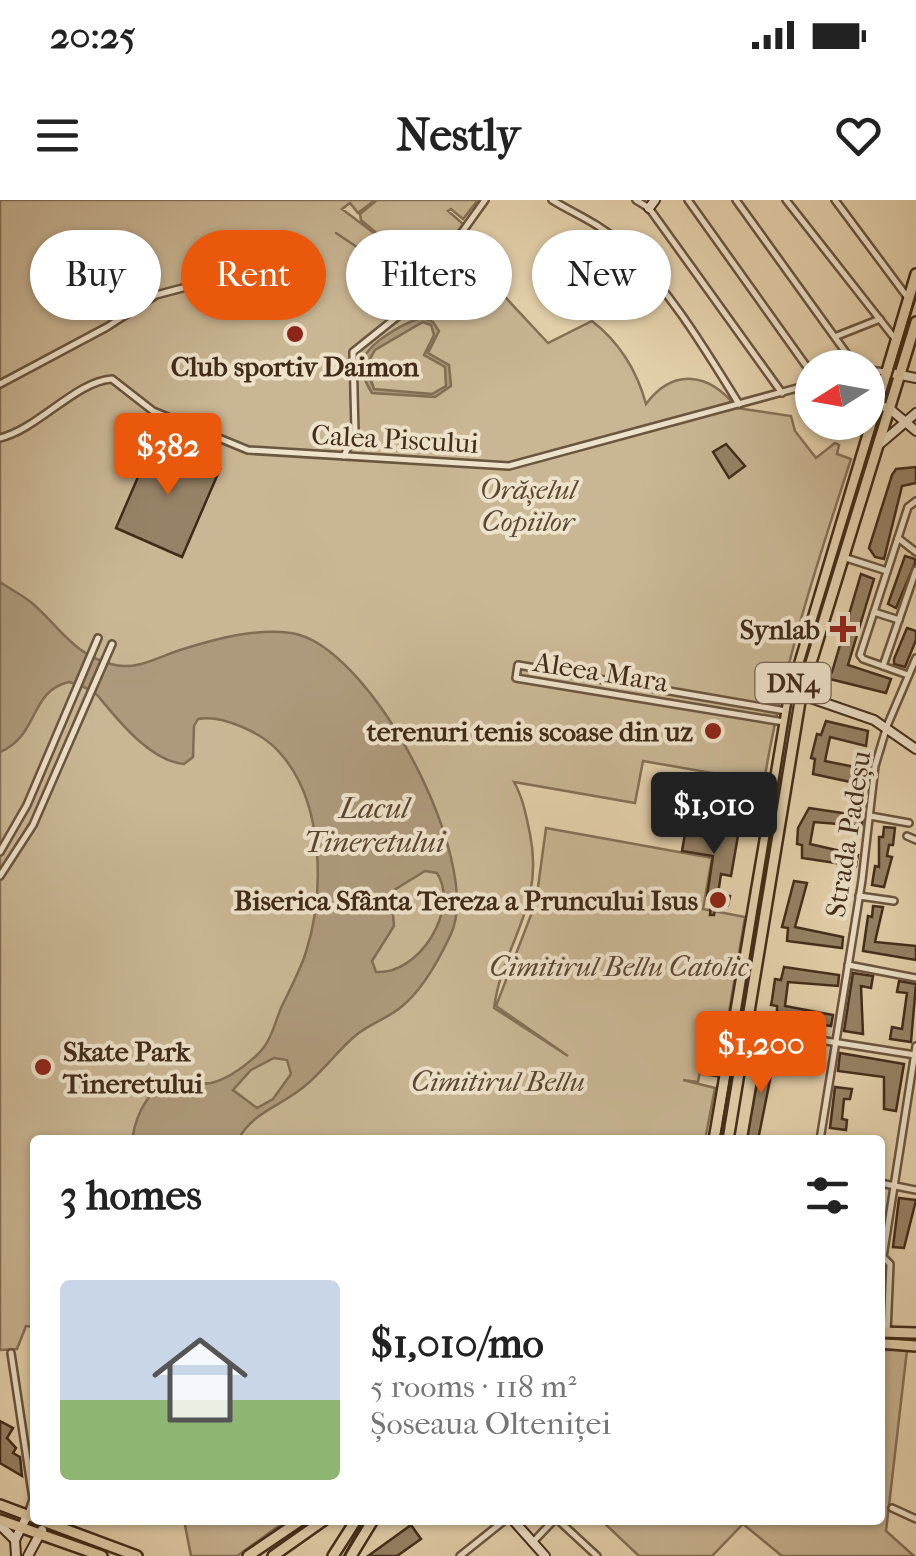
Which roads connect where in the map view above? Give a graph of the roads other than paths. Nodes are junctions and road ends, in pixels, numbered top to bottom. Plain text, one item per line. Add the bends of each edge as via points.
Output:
1 (485, 200) edge
2 (552, 200) edge
3 (636, 200) edge
4 (688, 200) edge
5 (736, 200) edge
6 (786, 200) edge
7 (835, 200) edge
8 (652, 204) edge
9 (916, 274) edge
10 (181, 288) edge
11 (908, 298) junction
12 (880, 319) junction
13 (916, 322) edge
14 (837, 336) junction
15 (896, 340) junction
16 (909, 345) junction
17 (795, 350) edge
18 (846, 350) edge
19 (916, 358) edge
20 (886, 372) junction
21 (885, 375) edge
22 (899, 377) junction
23 (914, 381) edge
24 (0, 384) edge
25 (795, 389) edge
26 (782, 393) junction
27 (739, 404) junction
28 (885, 407) edge
29 (890, 409) junction
30 (916, 413) edge
31 (905, 421) junction
32 (916, 431) edge
33 (0, 438) edge
34 (866, 440) edge
35 (878, 447) junction
36 (344, 456) junction
37 (916, 501) edge
38 (898, 538) junction
39 (916, 552) edge
40 (843, 557) junction
41 (916, 570) edge
42 (888, 571) junction
43 (874, 612) junction
44 (900, 620) junction
45 (98, 638) dead end
46 (112, 644) dead end
47 (916, 658) edge
48 (883, 666) junction
49 (908, 674) junction
50 (796, 693) junction
51 (68, 710) junction
52 (82, 715) junction
53 (785, 717) junction
54 (887, 726) junction
55 (916, 749) edge
56 (38, 780) junction
57 (52, 787) junction
58 (870, 816) junction
59 (909, 822) dead end
60 (907, 836) dead end
61 (916, 840) edge
62 (0, 852) edge
63 (0, 876) edge
64 (859, 896) junction
65 (894, 901) dead end
66 (848, 964) junction
67 (916, 978) edge
68 (749, 1022) junction
69 (836, 1042) junction
70 (916, 1046) edge
71 (914, 1055) edge
72 (914, 1067) edge
73 (715, 1135) edge
74 (729, 1135) edge
75 (821, 1135) edge
76 (885, 1184) edge
77 (894, 1186) junction
78 (916, 1190) edge
79 (885, 1239) edge
80 (885, 1260) edge
81 (885, 1313) edge
82 (885, 1332) edge
83 (916, 1333) edge
84 (885, 1343) edge
85 (916, 1346) edge
86 (11, 1352) dead end
87 (30, 1480) edge
88 (0, 1505) edge
89 (892, 1508) dead end
90 (30, 1512) edge
91 (26, 1518) junction
92 (30, 1519) edge
93 (916, 1519) edge
94 (0, 1523) edge
95 (44, 1525) edge
96 (47, 1525) edge
97 (294, 1525) edge
98 (317, 1525) edge
99 (353, 1525) edge
100 (371, 1525) edge
101 (499, 1525) edge
102 (517, 1525) edge
103 (551, 1525) edge
104 (562, 1525) edge
105 (18, 1535) junction
106 (40, 1536) junction
107 (532, 1543) junction
108 (16, 1553) edge
109 (29, 1554) edge
110 (102, 1556) edge
111 (137, 1556) edge
112 (248, 1556) edge
113 (274, 1556) edge
114 (334, 1556) edge
115 (351, 1556) edge
116 (460, 1556) edge
117 (545, 1556) edge
118 (597, 1556) edge

1 - 36 street via 408,308 353,352 355,432
2 - 27 street via 620,242
3 - 8 street
4 - 17 street
5 - 14 street
6 - 12 street
7 - 11 street
8 - 26 street
9 - 11 main road, DN4
10 - 24 street via 156,295
11 - 15 main road, DN4
12 - 14 street
12 - 15 street
13 - 16 main road, DN4
14 - 18 street
15 - 20 main road, DN4
16 - 19 main road
16 - 22 main road, DN4
20 - 21 main road, DN4
20 - 22 street
22 - 23 street
22 - 29 main road, DN4
25 - 26 street, Calea Piscului
26 - 27 street, Calea Piscului
27 - 36 street, Calea Piscului via 513,466
28 - 29 street
29 - 31 street
29 - 35 main road, DN4
30 - 31 street
31 - 32 street
31 - 35 street
33 - 36 street, Calea Piscului via 112,379 153,411 242,448
34 - 50 main road, DN4
35 - 40 main road, DN4
37 - 38 street
38 - 39 street
38 - 42 street
40 - 42 street
40 - 50 main road, DN4
41 - 44 street
42 - 43 street
43 - 44 street
43 - 48 street via 860,657
44 - 48 street
45 - 51 street
46 - 52 street
47 - 49 street, Strada Padeșu
48 - 49 street
49 - 54 street, Strada Padeșu
50 - 53 main road, DN4
50 - 54 street
50 - 68 main road, DN4
51 - 52 street
51 - 56 street
52 - 57 street
53 - 53 street, Aleea Mara via 518,665 515,670 516,678
53 - 73 main road, DN4
54 - 55 street
54 - 58 street, Strada Padeșu
56 - 57 street
56 - 62 street
57 - 63 street
58 - 59 street
58 - 64 street, Strada Padeșu
60 - 61 street
64 - 65 street
64 - 66 street, Strada Padeșu
66 - 67 street
66 - 69 street, Strada Padeșu
68 - 69 street
68 - 74 main road, DN4
69 - 71 street
69 - 75 street, Strada Padeșu
70 - 71 street
71 - 72 street
72 - 77 street
76 - 77 street
77 - 78 street
77 - 79 street
80 - 81 street
82 - 83 main road
84 - 85 main road
86 - 87 street
88 - 91 main road
89 - 93 street
90 - 91 street
91 - 92 main road
91 - 105 street
94 - 105 main road
95 - 106 street
96 - 111 main road
97 - 112 main road
98 - 113 main road
99 - 114 main road
100 - 115 main road
101 - 116 street
102 - 107 street
103 - 107 street
104 - 118 street
105 - 106 main road
105 - 108 street
106 - 109 street
106 - 110 main road
107 - 117 street
108 - 109 street

